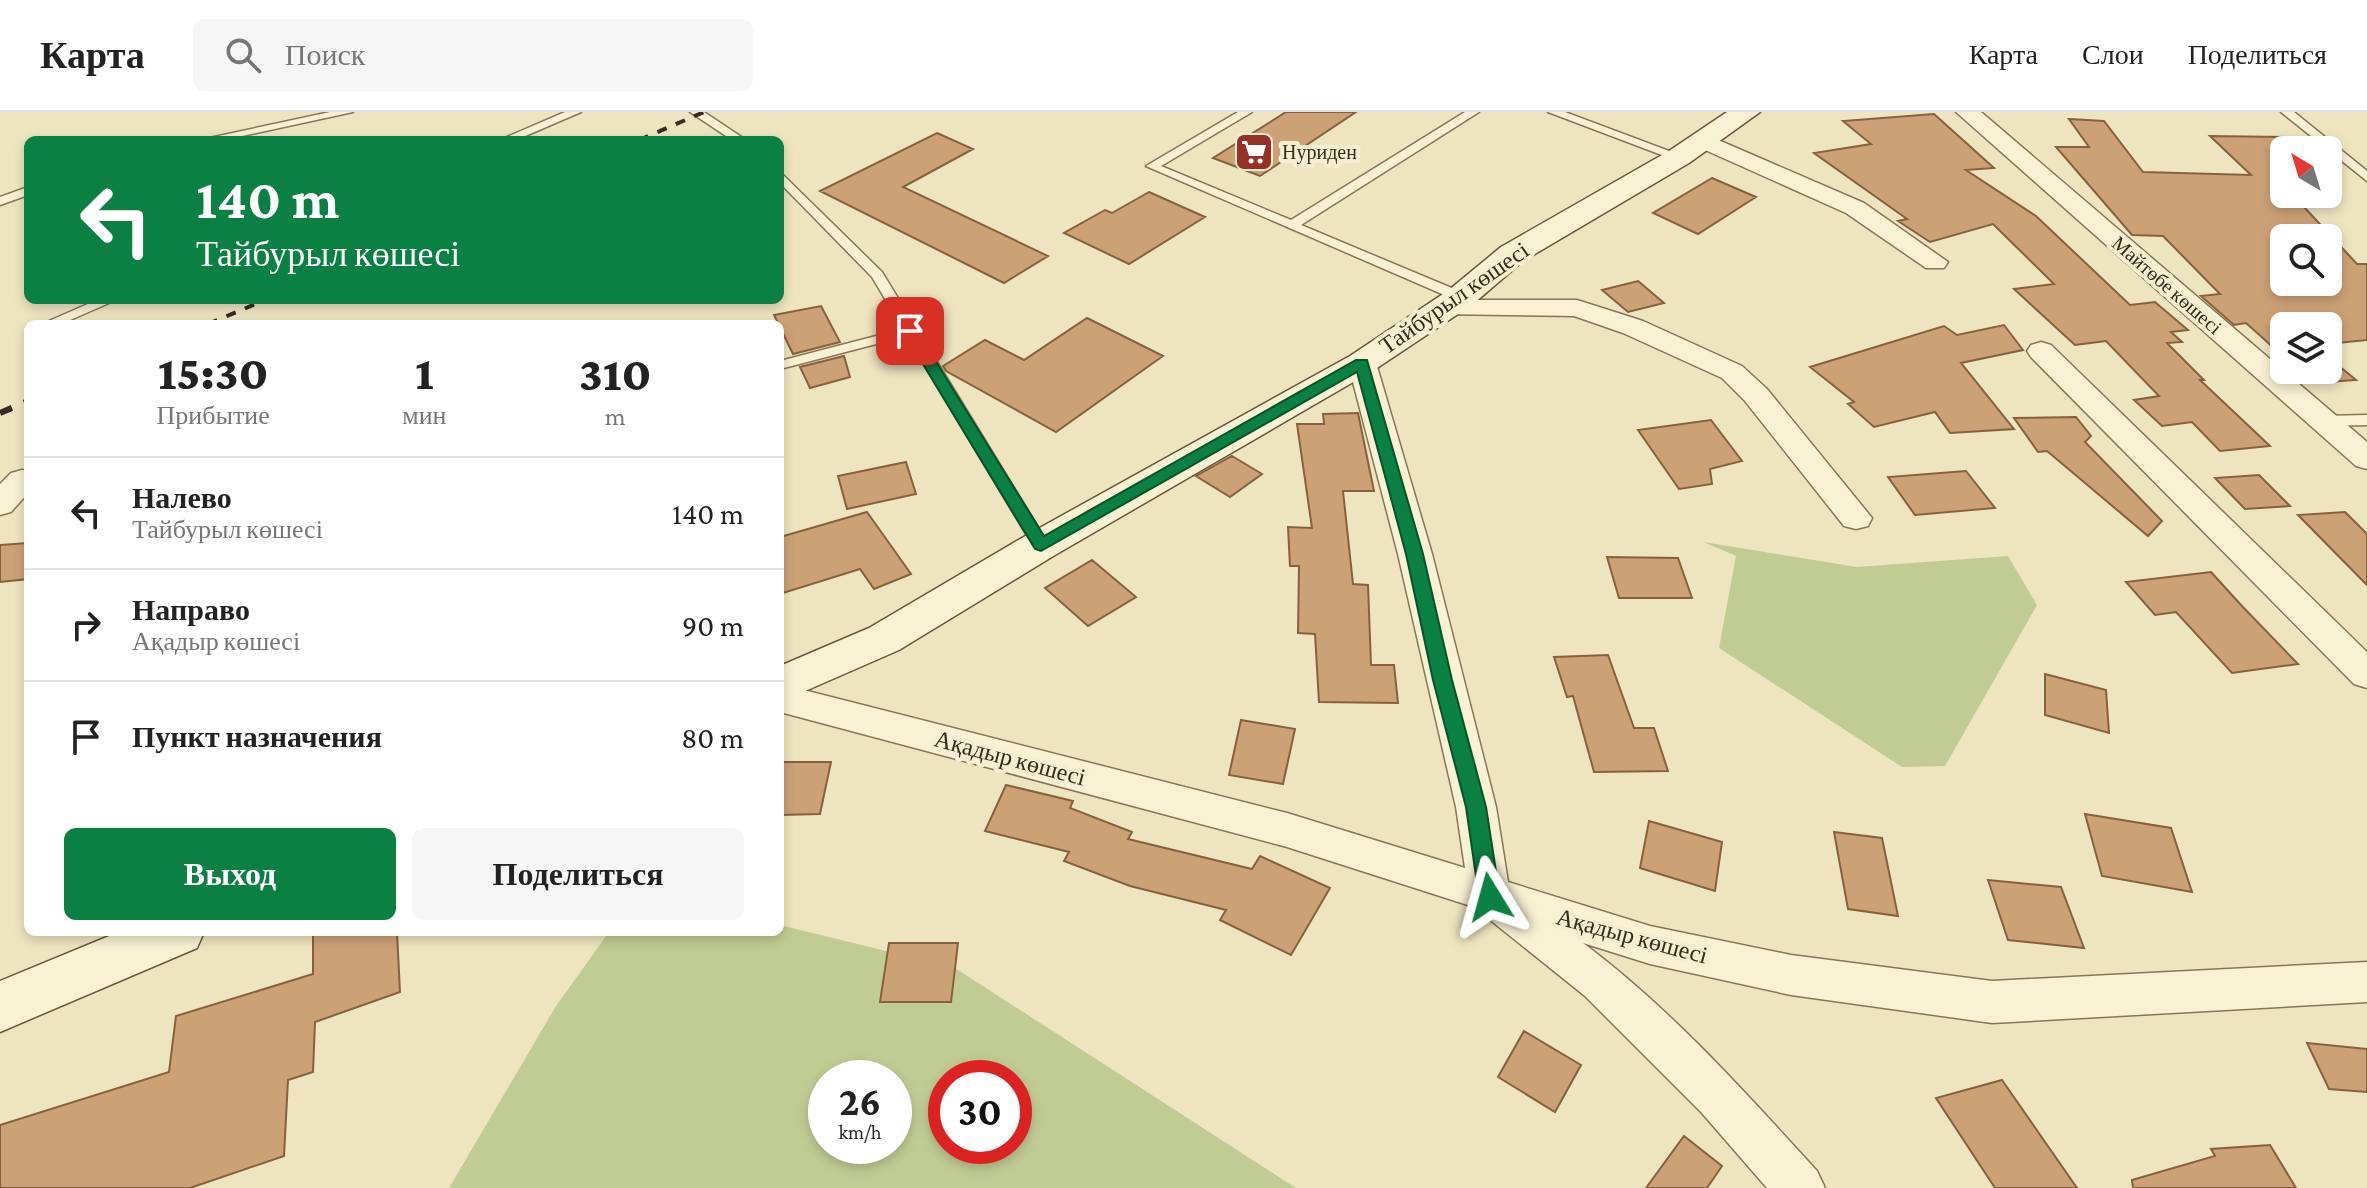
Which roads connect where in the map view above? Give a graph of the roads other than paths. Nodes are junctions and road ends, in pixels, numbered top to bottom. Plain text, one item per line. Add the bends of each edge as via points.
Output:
1 (347, 112) edge
2 (575, 112) edge
3 (696, 112) edge
4 (1246, 112) edge
5 (1473, 112) edge
6 (1554, 112) edge
7 (1967, 112) edge
8 (2287, 112) edge
9 (1739, 113) edge
10 (226, 136) edge
11 (516, 136) edge
12 (734, 136) edge
13 (1691, 148) junction
14 (2367, 177) edge
15 (784, 180) edge
16 (24, 192) edge
17 (0, 201) edge
18 (1292, 225) junction
19 (1935, 262) dead end
20 (1453, 303) junction
21 (99, 304) edge
22 (59, 320) edge
23 (910, 331) junction
24 (2041, 351) dead end
25 (1362, 363) junction
26 (784, 364) edge
27 (2367, 420) edge
28 (2323, 421) junction
29 (2367, 459) edge
30 (22, 480) dead end
31 (0, 504) edge
32 (1856, 518) dead end
33 (1041, 545) junction
34 (2367, 674) edge
35 (784, 683) edge
36 (784, 699) edge
37 (1490, 897) junction
38 (169, 936) edge
39 (2367, 982) edge
40 (0, 1007) edge
41 (1800, 1188) edge

1 - 10 lane
2 - 11 lane
3 - 12 lane
4 - 18 lane via 1152,166
5 - 18 lane
6 - 13 lane
7 - 28 street, Майтөбе көшесі
8 - 14 lane
9 - 13 main road, Тайбурыл көшесі
13 - 19 street via 1855,208
13 - 20 main road, Тайбурыл көшесі via 1512,254
15 - 23 lane via 877,275
16 - 17 lane
18 - 20 lane
20 - 25 main road, Тайбурыл көшесі
20 - 32 street via 1577,308 1732,372
21 - 22 lane
23 - 26 lane
23 - 33 lane
24 - 34 street
25 - 33 main road, Тайбурыл көшесі
25 - 37 street via 1476,807
27 - 28 lane
28 - 29 street, Майтөбе көшесі
30 - 31 street
33 - 35 main road, Тайбурыл көшесі via 884,639
36 - 37 street, Ақадыр көшесі via 1287,830
37 - 39 street, Ақадыр көшесі via 1650,945 1791,975 1992,1002
37 - 41 street via 1601,982 1718,1096
38 - 40 main road

